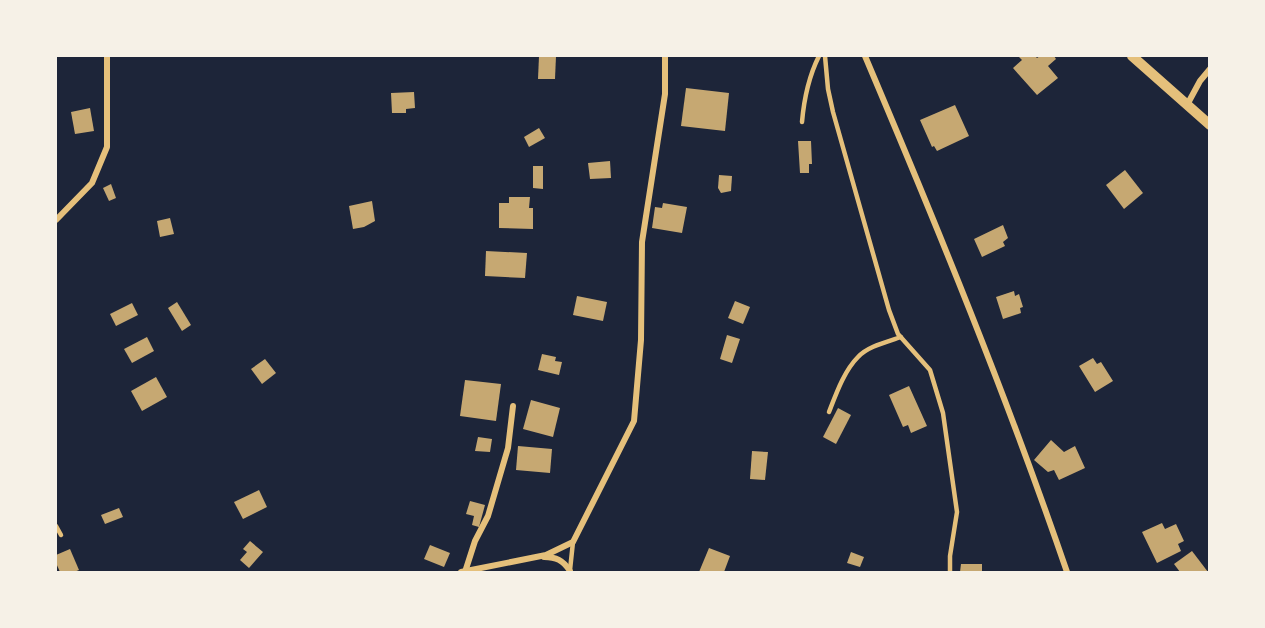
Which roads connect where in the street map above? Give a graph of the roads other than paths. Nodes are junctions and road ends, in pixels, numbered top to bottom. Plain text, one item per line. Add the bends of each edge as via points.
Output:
1 (107, 56) edge
2 (665, 56) edge
3 (819, 56) edge
4 (825, 56) edge
5 (865, 56) edge
6 (1132, 56) edge
7 (1209, 69) edge
8 (1187, 105) junction
9 (802, 122) dead end
10 (1209, 125) edge
11 (56, 220) edge
12 (901, 337) junction
13 (513, 406) dead end
14 (829, 412) dead end
15 (56, 526) edge
16 (61, 535) dead end
17 (573, 542) junction
18 (539, 556) junction
19 (463, 572) edge
20 (569, 572) edge
21 (950, 573) edge
22 (1067, 573) edge

1 - 11 street via 107,147 92,183
2 - 17 street via 665,94 642,242 641,340 634,421
3 - 9 lane via 803,106
4 - 12 lane via 833,112 889,310
5 - 22 street via 977,327
6 - 8 street
7 - 8 street
8 - 10 street
12 - 14 lane via 858,356
12 - 21 lane via 930,370 943,413 957,512
13 - 19 street via 508,448 488,516
15 - 16 lane
17 - 18 street
17 - 20 lane
18 - 19 street
18 - 20 street via 564,562

